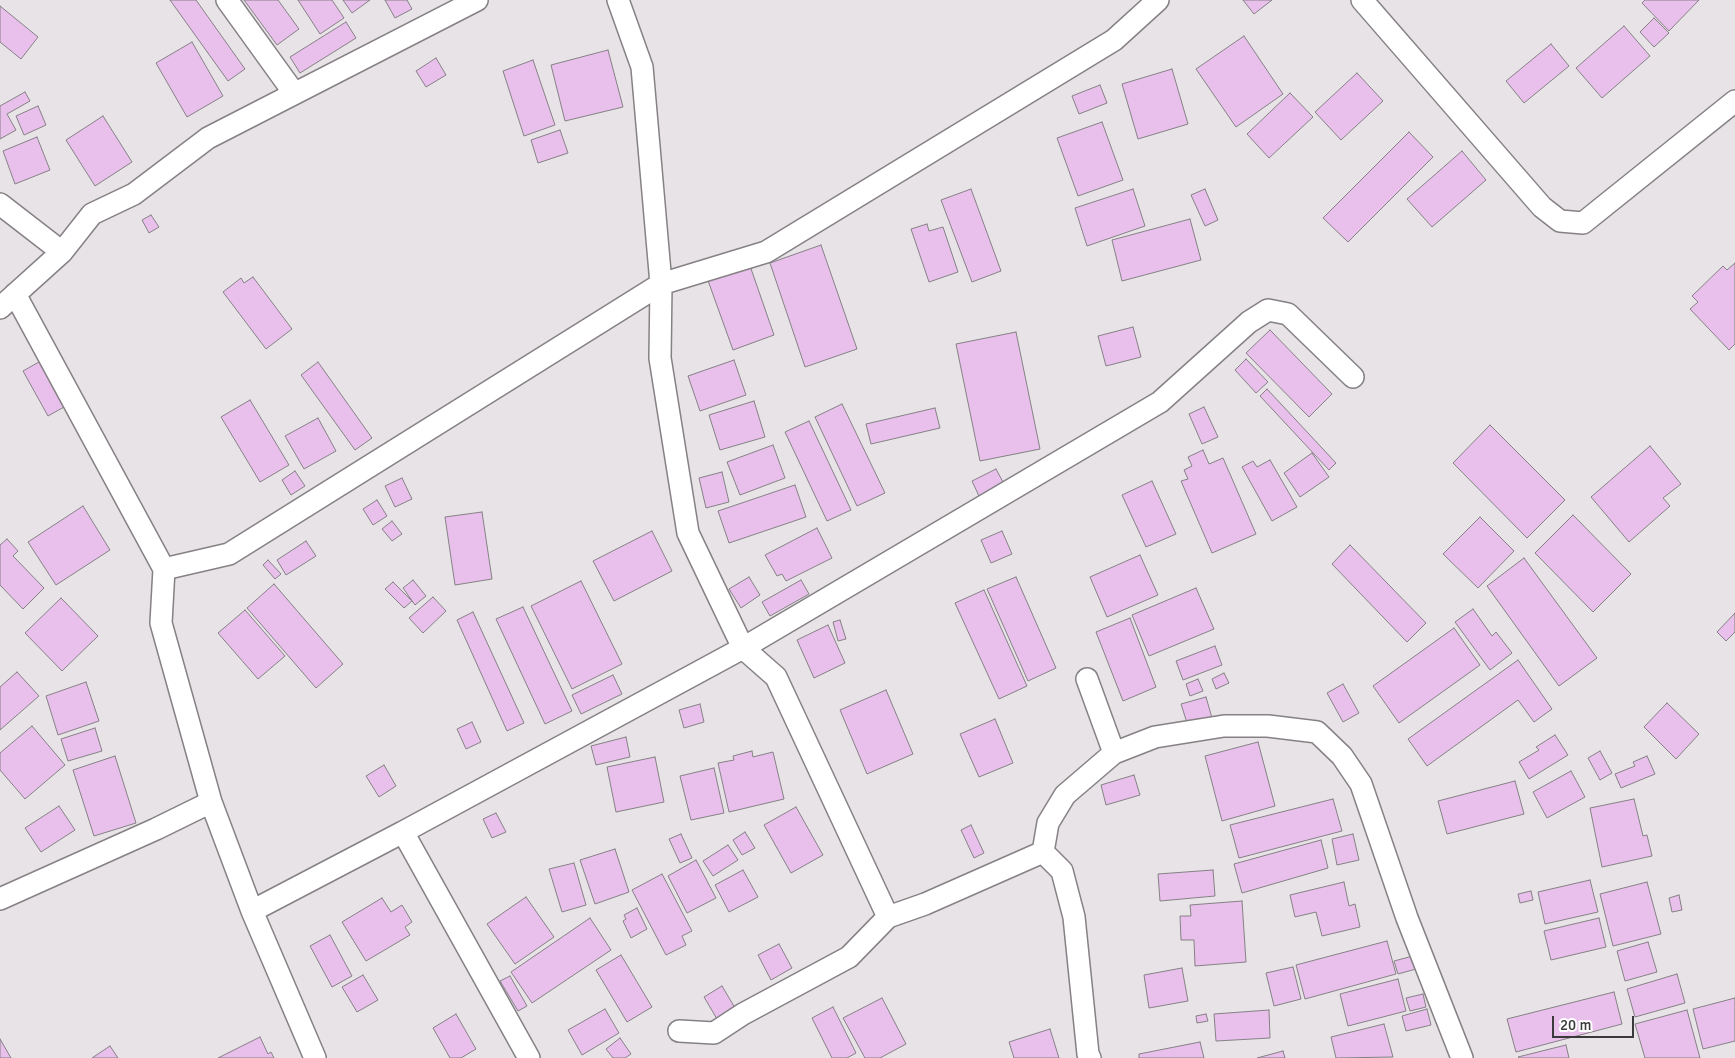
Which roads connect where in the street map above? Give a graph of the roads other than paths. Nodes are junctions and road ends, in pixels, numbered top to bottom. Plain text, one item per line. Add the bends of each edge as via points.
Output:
1 (227, 0) edge
2 (477, 0) edge
3 (618, 0) edge
4 (1158, 0) edge
5 (1362, 0) edge
6 (294, 93) junction
7 (1735, 101) edge
8 (0, 204) edge
9 (62, 252) junction
10 (661, 284) junction
11 (8, 301) edge
12 (1353, 377) dead end
13 (164, 569) junction
14 (743, 648) junction
15 (1087, 679) dead end
16 (1114, 753) junction
17 (211, 802) junction
18 (403, 832) junction
19 (1043, 852) junction
20 (0, 899) edge
21 (252, 911) junction
22 (888, 917) junction
23 (679, 1031) dead end
24 (315, 1058) edge
25 (529, 1058) edge
26 (1090, 1058) edge
27 (1462, 1058) edge

1 - 6 street
2 - 6 street
3 - 10 street via 642,67
4 - 10 street via 1114,40 766,252
5 - 7 street via 1542,207 1560,220 1583,223
6 - 9 street via 208,138 134,194 92,214
8 - 9 street
9 - 11 street
10 - 13 street via 229,554
10 - 14 street via 660,358 688,532
11 - 13 street
12 - 14 street via 1288,314 1268,310 1250,322 1160,402
13 - 17 street via 161,623
14 - 18 street
14 - 22 street via 776,677
15 - 16 street
16 - 19 street via 1065,795 1048,823
16 - 27 street via 1155,737 1224,726 1268,726 1317,732 1342,756 1361,784 1407,918
17 - 20 street
17 - 21 street
18 - 21 street
18 - 25 street
19 - 22 street
19 - 26 street via 1062,871 1074,917
21 - 24 street
22 - 23 street via 849,957 714,1033

